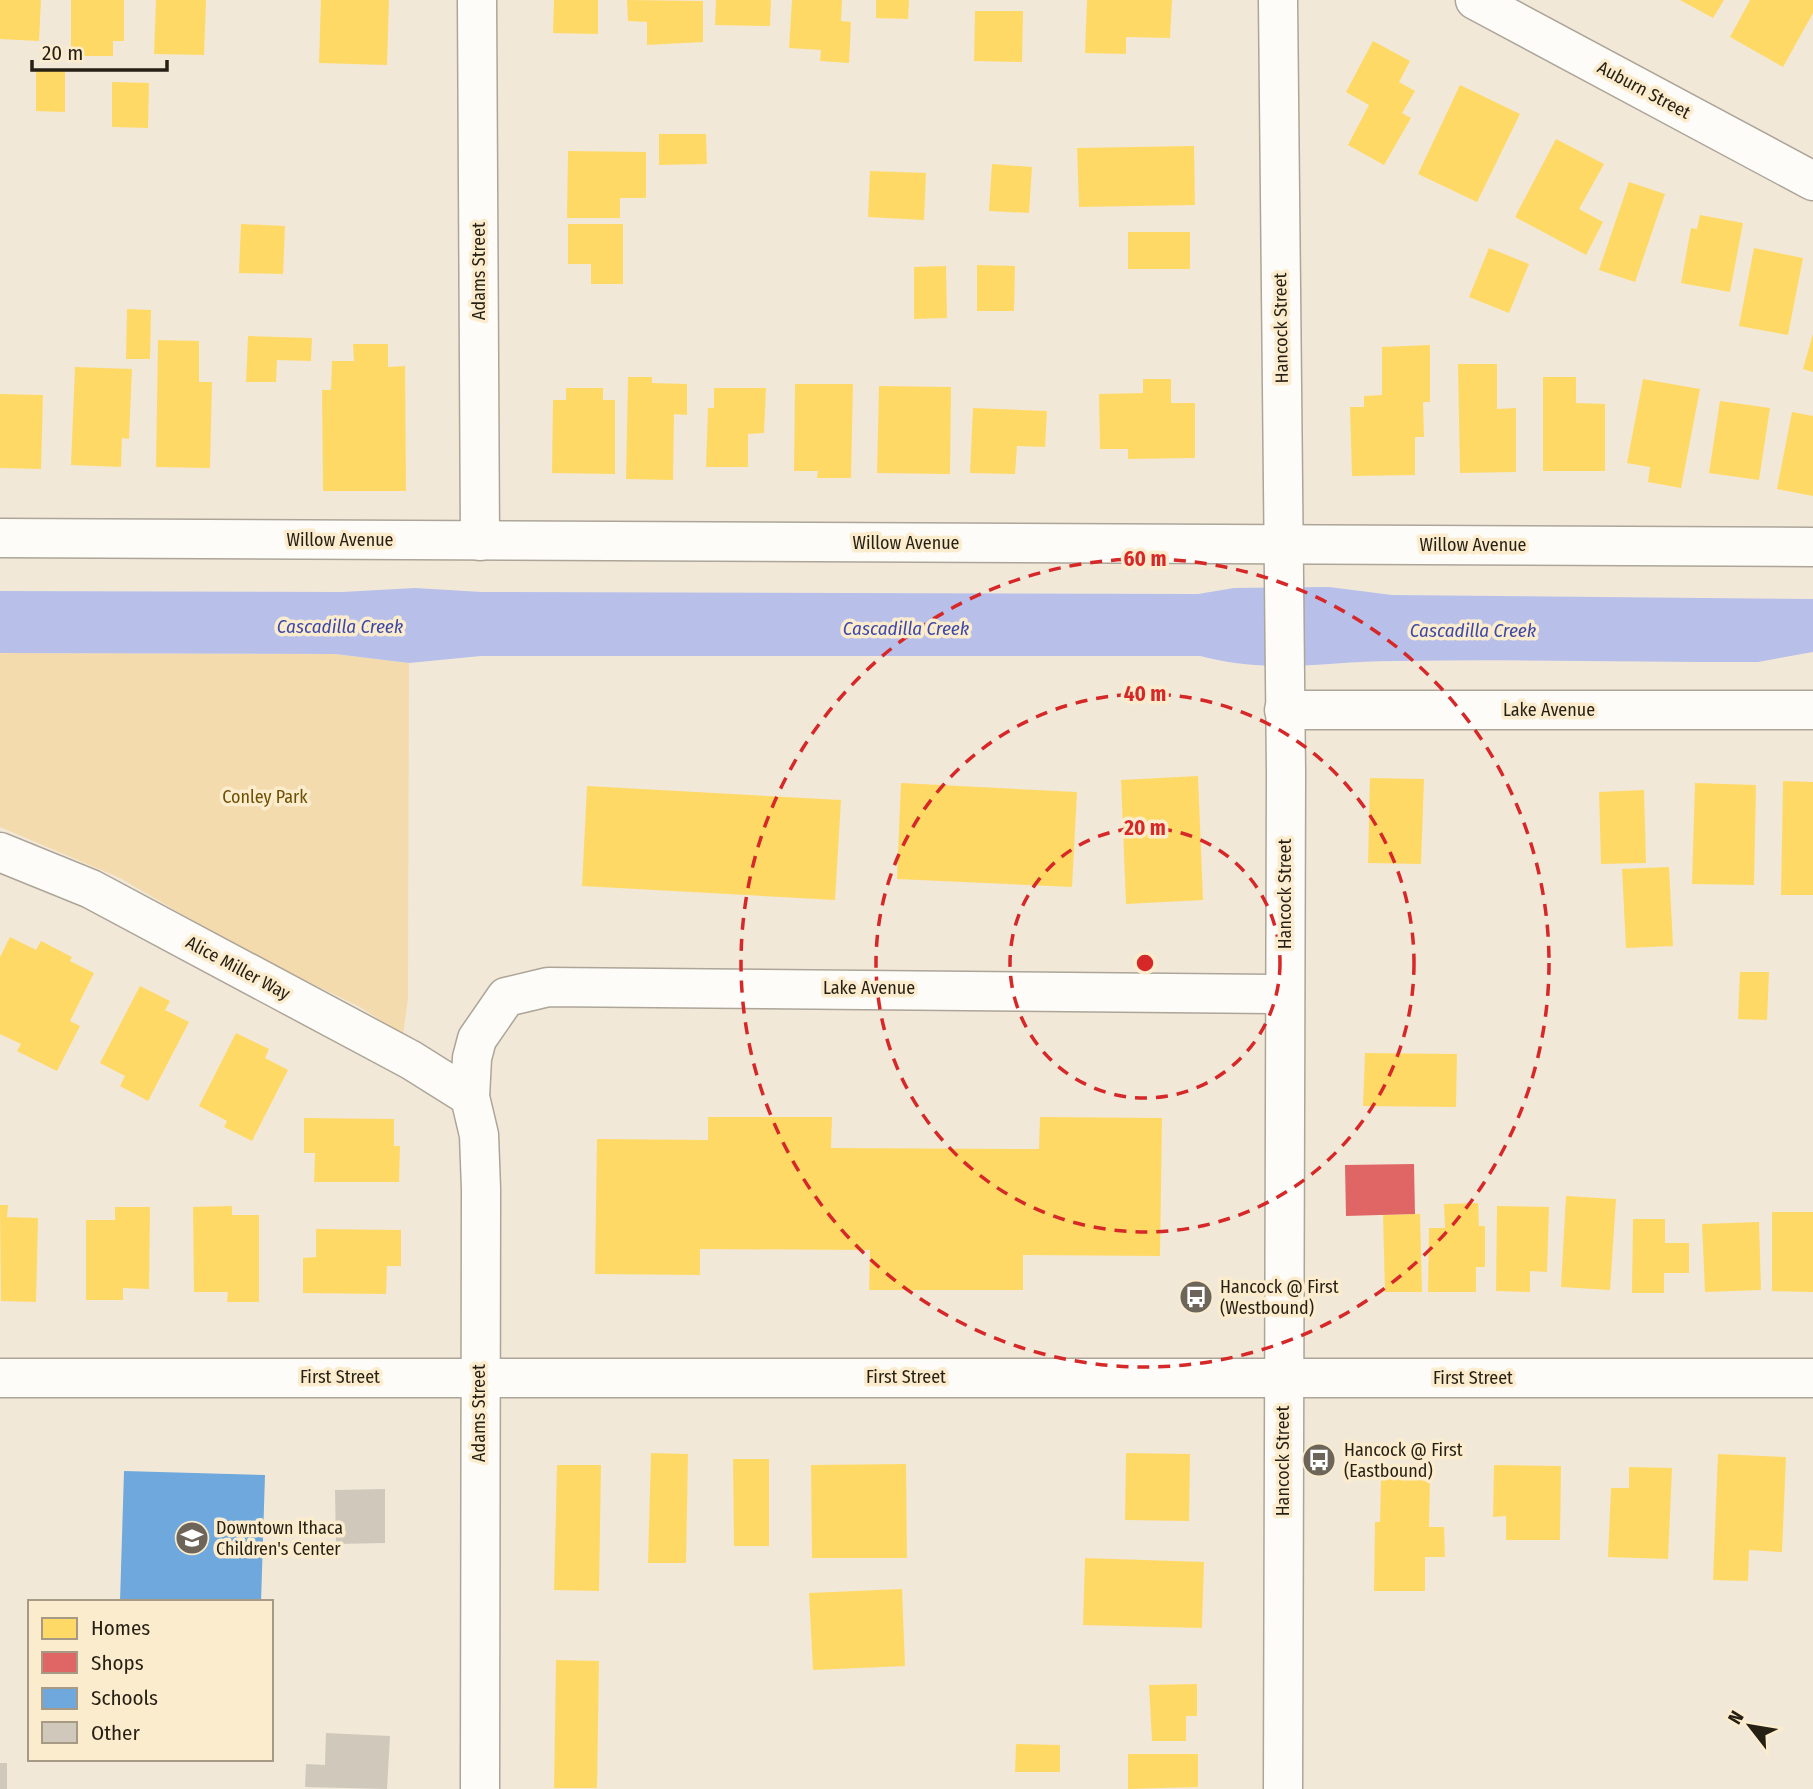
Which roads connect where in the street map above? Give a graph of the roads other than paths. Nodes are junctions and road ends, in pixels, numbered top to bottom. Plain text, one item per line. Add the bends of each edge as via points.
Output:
1 (477, 0) edge
2 (1278, 0) edge
3 (1475, 0) edge
4 (1813, 181) edge
5 (0, 538) edge
6 (480, 541) junction
7 (1813, 547) edge
8 (1283, 561) junction
9 (1284, 696) junction
10 (1813, 710) edge
11 (0, 852) edge
12 (1285, 994) junction
13 (477, 1039) joint
14 (470, 1097) junction
15 (479, 1377) junction
16 (1283, 1377) junction
17 (0, 1378) edge
18 (1813, 1378) edge
19 (480, 1789) edge
20 (1283, 1789) edge

1 - 6 street, Adams Street
2 - 8 street, Hancock Street
3 - 4 street, Auburn Street
5 - 6 street, Willow Avenue
6 - 8 street, Willow Avenue
7 - 8 street, Willow Avenue
8 - 9 street, Hancock Street
9 - 10 street, Lake Avenue
9 - 12 street, Hancock Street
11 - 14 street, Alice Miller Way via 91,889 411,1060
12 - 13 street, Lake Avenue via 548,987 506,997
12 - 16 street, Hancock Street
13 - 14 street, Adams Street
14 - 15 street, Adams Street via 480,1162
15 - 16 street, First Street
15 - 17 street, First Street
15 - 19 street, Adams Street
16 - 18 street, First Street
16 - 20 street, Hancock Street

